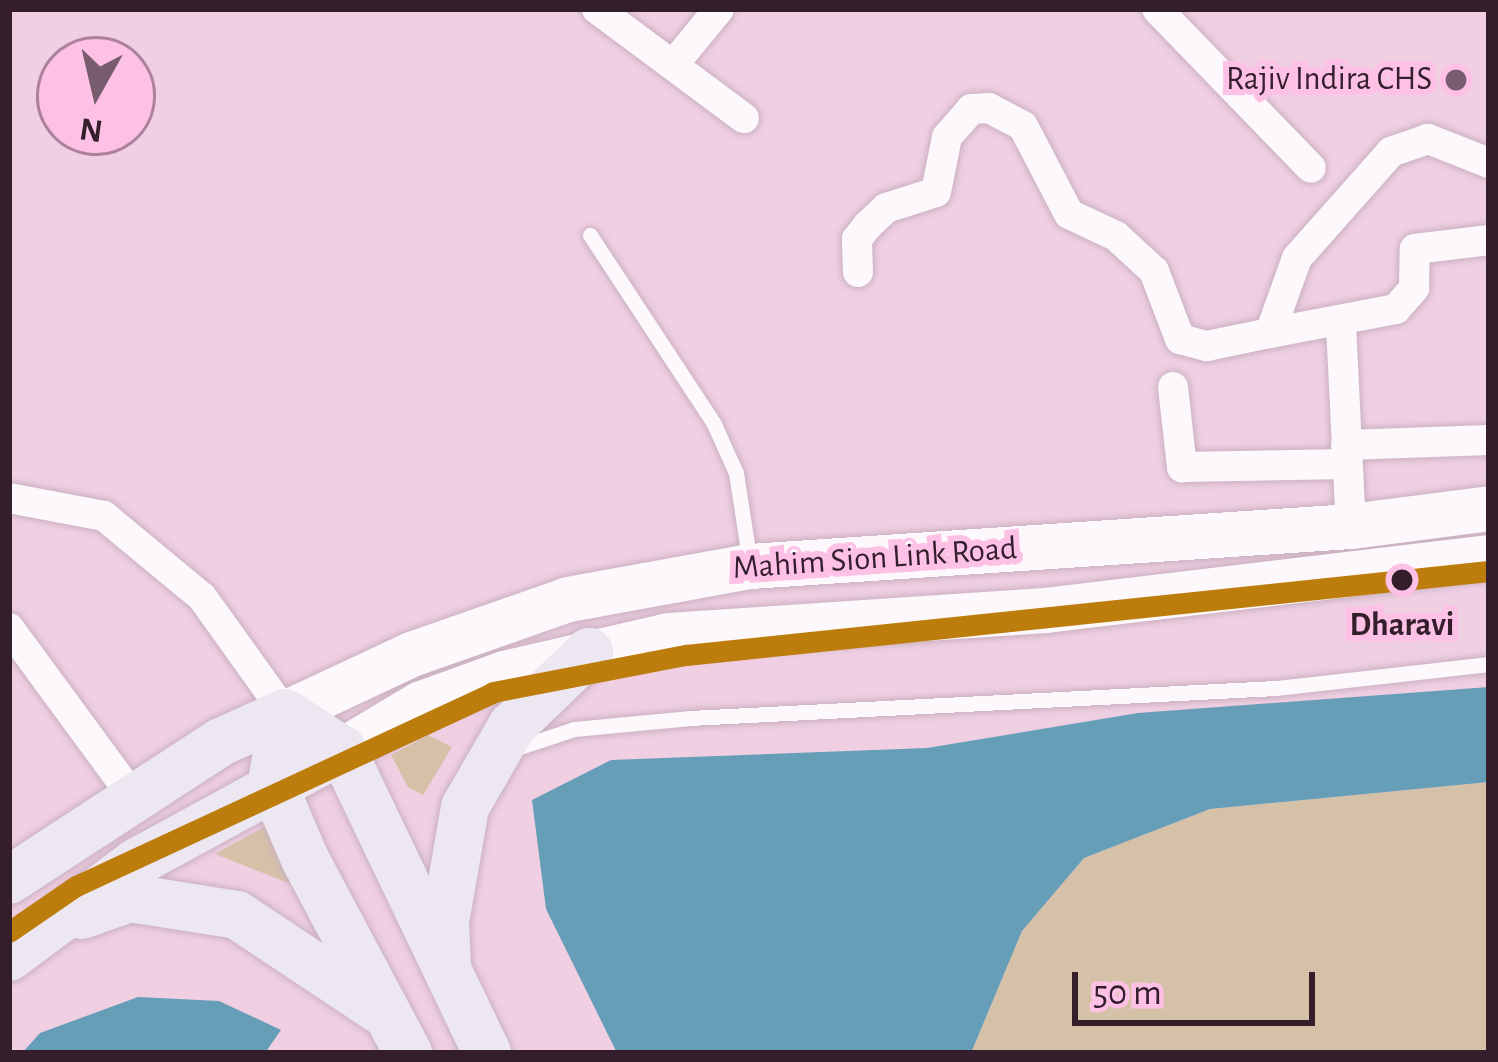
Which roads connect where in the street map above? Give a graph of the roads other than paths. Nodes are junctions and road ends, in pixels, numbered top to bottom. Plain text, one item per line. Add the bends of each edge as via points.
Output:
1 (597, 9) edge
2 (719, 9) edge
3 (1157, 9) edge
4 (673, 65) junction
5 (743, 118) dead end
6 (1489, 163) edge
7 (1311, 168) dead end
8 (590, 235) dead end
9 (1489, 241) edge
10 (858, 272) dead end
11 (1341, 325) junction
12 (1274, 332) junction
13 (1173, 387) dead end
14 (1489, 440) edge
15 (1347, 454) junction
16 (9, 498) edge
17 (1489, 508) edge
18 (1351, 526) junction
19 (1489, 557) edge
20 (750, 566) junction
21 (9, 628) edge
22 (589, 652) junction
23 (1489, 664) edge
24 (285, 713) junction
25 (342, 750) junction
26 (496, 754) junction
27 (272, 782) junction
28 (134, 798) junction
29 (9, 880) edge
30 (54, 925) junction
31 (9, 957) edge
32 (449, 980) junction
33 (398, 1034) edge
34 (487, 1053) edge

1 - 4 street
2 - 4 street
3 - 7 street
4 - 5 street
6 - 12 street via 1428,139 1391,152 1282,280
8 - 20 lane via 715,424 736,473
9 - 11 street via 1422,244 1408,302
10 - 12 street via 857,239 867,226 886,208 936,192 947,136 971,109 989,108 1023,127 1069,214 1116,236 1154,271 1180,339 1207,346
11 - 12 street
11 - 15 street
13 - 15 street via 1182,467
14 - 15 street
15 - 18 street
16 - 24 street via 104,516 202,597
17 - 18 main road, Mahim Sion Link Road
18 - 20 main road, Mahim Sion Link Road
19 - 22 main road via 1045,610 669,635
20 - 24 main road, Mahim Sion Link Road via 568,599 411,654
21 - 28 street
22 - 25 main road via 419,704
22 - 26 main road via 512,726
23 - 26 lane via 1276,688 574,729
24 - 25 main road
24 - 27 main road
24 - 28 main road via 220,742
25 - 27 main road
25 - 32 main road
26 - 32 main road via 465,807 446,922
27 - 30 main road via 137,862
27 - 33 main road
28 - 29 main road
30 - 31 main road
30 - 33 main road via 130,898 190,902 278,936
32 - 34 main road

